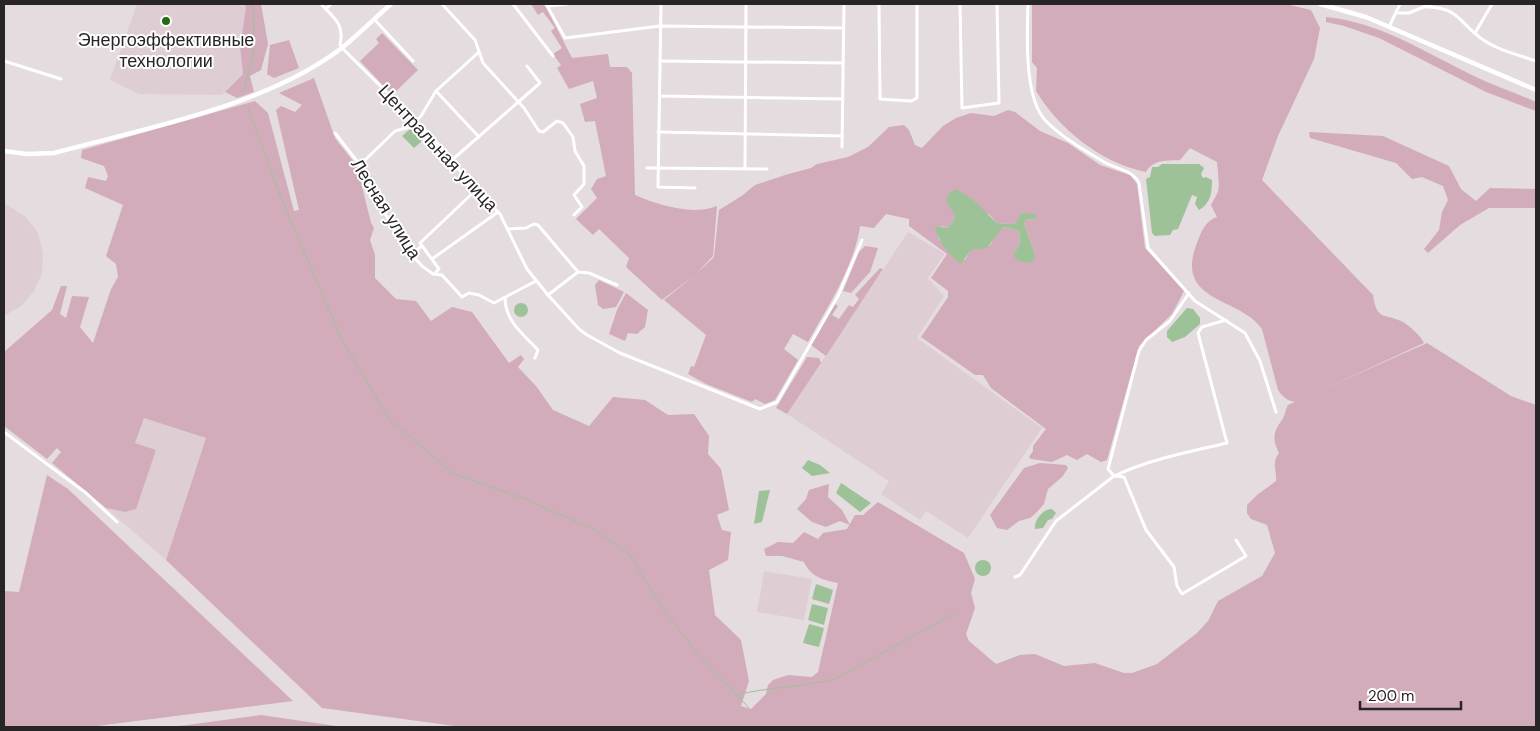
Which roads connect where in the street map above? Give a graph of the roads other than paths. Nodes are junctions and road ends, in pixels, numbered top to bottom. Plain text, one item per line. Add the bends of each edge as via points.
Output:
1 (321, 4) edge
2 (331, 4) edge
3 (391, 4) edge
4 (442, 4) edge
5 (513, 4) edge
6 (567, 4) edge
7 (660, 4) edge
8 (746, 4) edge
9 (844, 4) edge
10 (879, 4) edge
11 (917, 4) edge
12 (960, 4) edge
13 (997, 4) edge
14 (1028, 4) edge
15 (1323, 4) edge
16 (1400, 4) edge
17 (1431, 4) edge
18 (1492, 4) edge
19 (547, 5) edge
20 (1426, 7) junction
21 (326, 9) junction
22 (1397, 13) junction
23 (374, 19) junction
24 (660, 26) junction
25 (746, 27) junction
26 (1389, 27) junction
27 (844, 28) junction
28 (1475, 33) junction
29 (342, 48) junction
30 (479, 52) junction
31 (553, 56) dead end
32 (4, 61) edge
33 (414, 61) dead end
34 (660, 61) junction
35 (1536, 61) edge
36 (746, 62) junction
37 (843, 63) junction
38 (527, 66) dead end
39 (61, 79) dead end
40 (1536, 90) edge
41 (436, 91) junction
42 (660, 96) junction
43 (745, 98) junction
44 (843, 99) junction
45 (517, 103) junction
46 (416, 121) junction
47 (658, 132) junction
48 (335, 133) dead end
49 (745, 133) junction
50 (842, 136) junction
51 (479, 138) junction
52 (842, 147) dead end
53 (4, 151) edge
54 (452, 160) junction
55 (360, 165) junction
56 (647, 168) dead end
57 (658, 168) junction
58 (745, 168) junction
59 (768, 169) dead end
60 (695, 188) dead end
61 (476, 190) junction
62 (498, 212) junction
63 (574, 215) dead end
64 (508, 229) junction
65 (862, 240) dead end
66 (422, 246) junction
67 (411, 254) junction
68 (432, 260) junction
69 (435, 272) junction
70 (578, 272) junction
71 (536, 281) junction
72 (617, 285) dead end
73 (1189, 293) junction
74 (548, 295) junction
75 (505, 298) junction
76 (1226, 320) junction
77 (535, 358) dead end
78 (1276, 412) dead end
79 (4, 432) edge
80 (1114, 476) junction
81 (117, 522) dead end
82 (1236, 540) dead end
83 (1015, 577) dead end

1 - 21 street
2 - 21 street
3 - 23 main road
4 - 30 street via 475,40
5 - 31 street
6 - 19 street
7 - 24 street
8 - 25 street
9 - 27 street
10 - 11 street via 880,99 902,101 917,98
12 - 13 street via 962,108 999,103
14 - 73 street via 1031,82 1044,119 1067,139 1136,177 1148,248
15 - 26 main road
16 - 22 street
17 - 20 street
18 - 28 street
19 - 24 street via 564,38
20 - 22 street
20 - 28 street via 1452,11
21 - 29 street via 341,27
22 - 26 street
23 - 29 main road
23 - 33 street
24 - 25 street
24 - 34 street
25 - 27 street
25 - 36 street
26 - 40 main road
27 - 37 street
28 - 35 street via 1482,40
29 - 46 street, Центральная улица
29 - 53 main road via 309,68 232,104 54,153
30 - 41 street
30 - 45 street via 482,63
32 - 39 street
34 - 36 street
34 - 42 street
36 - 37 street
36 - 43 street
37 - 44 street
38 - 45 street via 540,83
41 - 46 street
41 - 51 street
42 - 43 street
42 - 47 street
43 - 44 street
43 - 49 street
44 - 50 street
45 - 51 street
45 - 63 street via 539,131 543,132 557,121 563,123 573,137 575,150 584,166 584,184 574,195 582,207
46 - 54 street, Центральная улица
46 - 55 street via 410,127 395,132
47 - 49 street
47 - 57 street
48 - 55 street, Лесная улица
49 - 50 street
49 - 58 street
50 - 52 street
51 - 54 street
54 - 61 street, Центральная улица
55 - 67 street, Лесная улица via 365,183
56 - 57 street
57 - 58 street
57 - 60 street via 658,187
58 - 59 street
61 - 62 street, Центральная улица
61 - 66 street via 420,244
62 - 64 street, Центральная улица
62 - 68 street
64 - 70 street via 538,225
64 - 71 street, Центральная улица
65 - 74 street, Центральная улица via 838,296 777,402 760,409 620,353 586,335
66 - 67 street
66 - 68 street
67 - 69 street, Лесная улица via 422,266 433,274
68 - 69 street via 439,269
69 - 75 street, Лесная улица via 442,275 462,298 469,293 494,303
70 - 72 street via 589,273
70 - 74 street
71 - 74 street, Центральная улица
71 - 75 street
73 - 76 street
73 - 80 street via 1170,321 1146,340 1139,351 1108,470
75 - 77 street via 505,311 538,350
76 - 78 street via 1244,332 1260,361
76 - 80 street via 1202,327 1198,333 1227,444 1172,456
79 - 81 street via 86,493
80 - 82 street via 1124,477 1129,485 1146,530 1174,567 1177,586 1182,594 1246,556
80 - 83 street via 1056,521 1020,575

